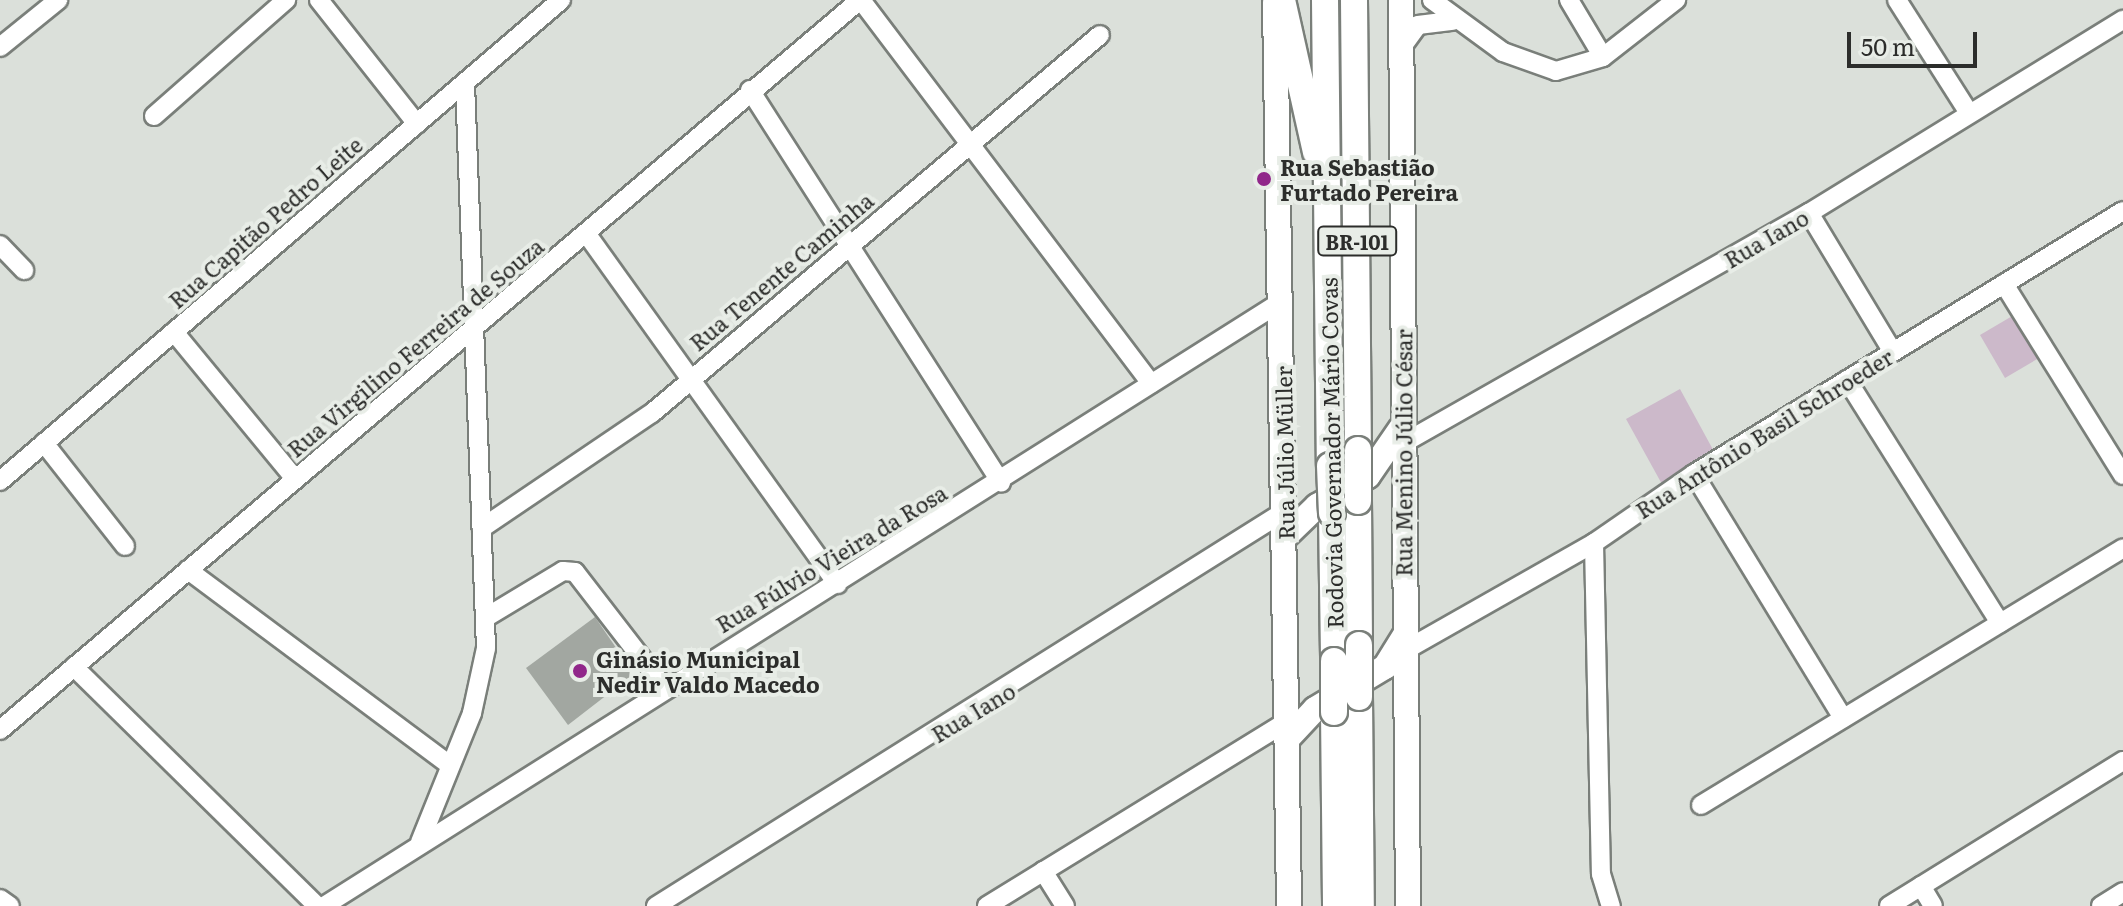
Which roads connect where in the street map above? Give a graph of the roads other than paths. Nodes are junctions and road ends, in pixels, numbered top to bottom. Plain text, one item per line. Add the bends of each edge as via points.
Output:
1 (58, 0) edge
2 (286, 0) edge
3 (319, 0) edge
4 (561, 0) edge
5 (860, 0) edge
6 (1275, 0) edge
7 (1282, 0) edge
8 (1325, 0) edge
9 (1354, 0) edge
10 (1401, 0) edge
11 (1432, 0) edge
12 (1569, 0) edge
13 (1676, 0) edge
14 (1897, 0) edge
15 (2123, 20) edge
16 (1453, 21) junction
17 (1100, 35) dead end
18 (0, 47) edge
19 (1402, 47) junction
20 (1603, 57) junction
21 (465, 83) junction
22 (750, 90) junction
23 (1969, 113) junction
24 (154, 116) dead end
25 (417, 124) junction
26 (967, 140) junction
27 (1327, 207) junction
28 (2123, 211) edge
29 (1809, 213) junction
30 (586, 233) junction
31 (0, 245) edge
32 (850, 245) junction
33 (24, 270) dead end
34 (2004, 284) junction
35 (1282, 301) junction
36 (471, 330) junction
37 (174, 332) junction
38 (1893, 352) junction
39 (691, 378) junction
40 (1847, 380) junction
41 (1151, 384) junction
42 (1402, 436) junction
43 (44, 443) junction
44 (1694, 474) junction
45 (2123, 475) edge
46 (1368, 476) junction
47 (295, 479) junction
48 (0, 481) edge
49 (1001, 483) junction
50 (1402, 487) junction
51 (1285, 503) junction
52 (1324, 509) junction
53 (482, 528) junction
54 (1286, 536) junction
55 (1594, 543) junction
56 (125, 546) dead end
57 (2123, 548) edge
58 (188, 570) junction
59 (837, 584) junction
60 (485, 618) junction
61 (2000, 623) junction
62 (1404, 644) junction
63 (74, 667) junction
64 (663, 686) junction
65 (1366, 687) junction
66 (1405, 688) junction
67 (1324, 710) junction
68 (1843, 718) junction
69 (1289, 719) junction
70 (0, 730) edge
71 (2123, 761) edge
72 (448, 764) junction
73 (1701, 805) dead end
74 (420, 842) junction
75 (1043, 871) junction
76 (1921, 886) junction
77 (2123, 892) edge
78 (0, 899) edge
79 (10, 906) edge
80 (317, 906) edge
81 (324, 906) edge
82 (656, 906) edge
83 (987, 906) edge
84 (1065, 906) edge
85 (1289, 906) edge
86 (1336, 906) edge
87 (1361, 906) edge
88 (1408, 906) edge
89 (1611, 906) edge
90 (1889, 906) edge
91 (1933, 906) edge
92 (2101, 906) edge

1 - 18 street
2 - 24 street
3 - 25 street
4 - 21 street, Rua Capitão Pedro Leite
5 - 22 street, Rua Virgilino Ferreira de Souza
5 - 26 street
6 - 35 main road, Rua Júlio Müller
7 - 27 highway
8 - 27 highway, Rodovia Governador Mário Covas / BR-101
9 - 65 highway, Rodovia Governador Mário Covas / BR-101, bridge via 1359,645
10 - 19 main road, Rua Menino Júlio César
11 - 16 street
12 - 20 street
13 - 20 street
14 - 23 street
15 - 23 street, Rua Iano
16 - 19 street via 1418,25
16 - 20 street via 1535,68 1567,71
17 - 26 street, Rua Tenente Caminha
19 - 42 main road, Rua Menino Júlio César
21 - 25 street, Rua Capitão Pedro Leite
21 - 36 street
22 - 30 street, Rua Virgilino Ferreira de Souza
22 - 32 street
23 - 29 street, Rua Iano
25 - 37 street, Rua Capitão Pedro Leite
26 - 32 street, Rua Tenente Caminha
26 - 41 street
27 - 52 highway, Rodovia Governador Mário Covas / BR-101, bridge via 1330,466
28 - 34 street, Rua Antônio Basil Schroeder
29 - 38 street
29 - 42 street, Rua Iano
30 - 36 street, Rua Virgilino Ferreira de Souza
30 - 39 street
31 - 33 street
32 - 39 street, Rua Tenente Caminha
32 - 49 street
34 - 38 street, Rua Antônio Basil Schroeder
34 - 45 street
35 - 41 street, Rua Fúlvio Vieira da Rosa
35 - 51 main road, Rua Júlio Müller
36 - 47 street, Rua Virgilino Ferreira de Souza
36 - 53 street
37 - 43 street, Rua Capitão Pedro Leite
37 - 47 street
38 - 40 street, Rua Antônio Basil Schroeder
39 - 53 street, Rua Tenente Caminha via 632,427
39 - 59 street
40 - 44 street, Rua Antônio Basil Schroeder
40 - 61 street
41 - 49 street, Rua Fúlvio Vieira da Rosa
42 - 46 main road, Rua Iano
42 - 50 main road, Rua Menino Júlio César
43 - 48 street, Rua Capitão Pedro Leite
43 - 56 street
44 - 55 street, Rua Antônio Basil Schroeder
44 - 68 street
46 - 50 main road
46 - 52 main road, Rua Iano
47 - 58 street, Rua Virgilino Ferreira de Souza
49 - 59 street, Rua Fúlvio Vieira da Rosa
50 - 62 main road, Rua Menino Júlio César
51 - 52 main road
51 - 54 main road, Rua Júlio Müller
51 - 82 street, Rua Iano
52 - 54 main road, Rua Iano
52 - 67 highway, Rodovia Governador Mário Covas / BR-101, bridge via 1334,661
53 - 60 street
54 - 69 main road, Rua Júlio Müller
55 - 62 street, Rua Antônio Basil Schroeder
55 - 89 street via 1601,874
57 - 61 street
58 - 63 street, Rua Virgilino Ferreira de Souza
58 - 72 street
59 - 64 street, Rua Fúlvio Vieira da Rosa
60 - 64 street via 563,571 575,572
60 - 72 street via 479,691
61 - 68 street
62 - 65 main road, Rua Antônio Basil Schroeder
62 - 66 main road, Rua Menino Júlio César
63 - 70 street, Rua Virgilino Ferreira de Souza
63 - 80 street
64 - 74 street, Rua Fúlvio Vieira da Rosa
65 - 66 main road
65 - 67 main road, Rua Antônio Basil Schroeder
65 - 87 highway, Rodovia Governador Mário Covas / BR-101
66 - 88 main road, Rua Menino Júlio César
67 - 69 main road, Rua Antônio Basil Schroeder
67 - 69 main road
67 - 86 highway, Rodovia Governador Mário Covas / BR-101
68 - 73 street
69 - 75 street, Rua Antônio Basil Schroeder
69 - 85 main road, Rua Júlio Müller
71 - 76 street
72 - 74 street
74 - 81 street, Rua Fúlvio Vieira da Rosa
75 - 83 street, Rua Antônio Basil Schroeder
75 - 84 street
76 - 90 street
76 - 91 street
77 - 92 street
78 - 79 street

